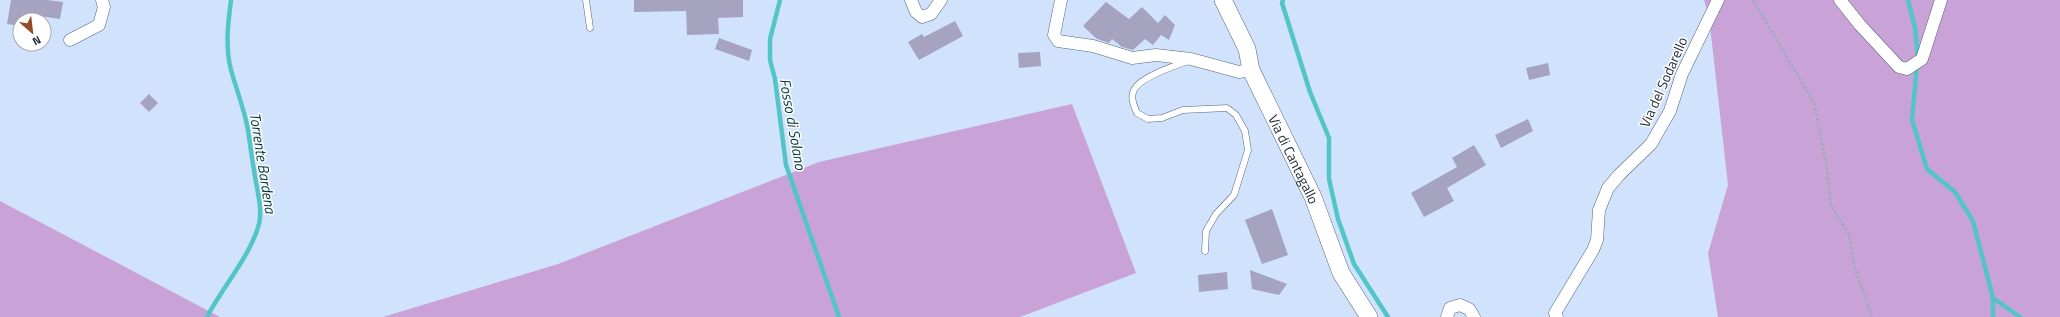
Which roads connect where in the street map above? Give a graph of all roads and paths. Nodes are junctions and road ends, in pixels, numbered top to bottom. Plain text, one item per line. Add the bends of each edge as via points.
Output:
1 (102, 0) edge
2 (586, 0) edge
3 (911, 0) edge
4 (941, 0) edge
5 (1061, 0) edge
6 (1223, 0) edge
7 (1718, 0) edge
8 (1753, 0) edge
9 (1840, 0) edge
10 (1941, 0) edge
11 (590, 28) dead end
12 (70, 40) dead end
13 (1191, 59) junction
14 (1251, 70) junction
15 (1205, 251) dead end
16 (1369, 317) edge
17 (1447, 317) edge
18 (1474, 317) edge
19 (1557, 317) edge
20 (1872, 317) edge

1 - 12 street via 104,7 99,25
2 - 11 lane
3 - 4 street via 916,12 922,17 931,14
5 - 13 street via 1054,35 1058,41 1093,46 1132,58 1156,55
6 - 14 street, Via di Cantagallo via 1246,50
7 - 19 street, Via del Sodarello via 1682,74 1670,111 1651,144 1608,188 1598,210 1597,240 1555,313
8 - 20 path via 1814,104 1827,168 1831,206 1849,234 1854,264
9 - 10 street via 1899,67 1907,69 1922,59
13 - 14 street via 1239,72
13 - 15 lane via 1139,83 1133,91 1133,102 1137,113 1148,118 1162,118 1183,110 1227,108 1236,115 1245,131 1248,150 1234,194 1216,214 1206,232
14 - 16 street, Via di Cantagallo via 1312,197 1341,273
17 - 18 street via 1450,308 1460,305 1469,309

